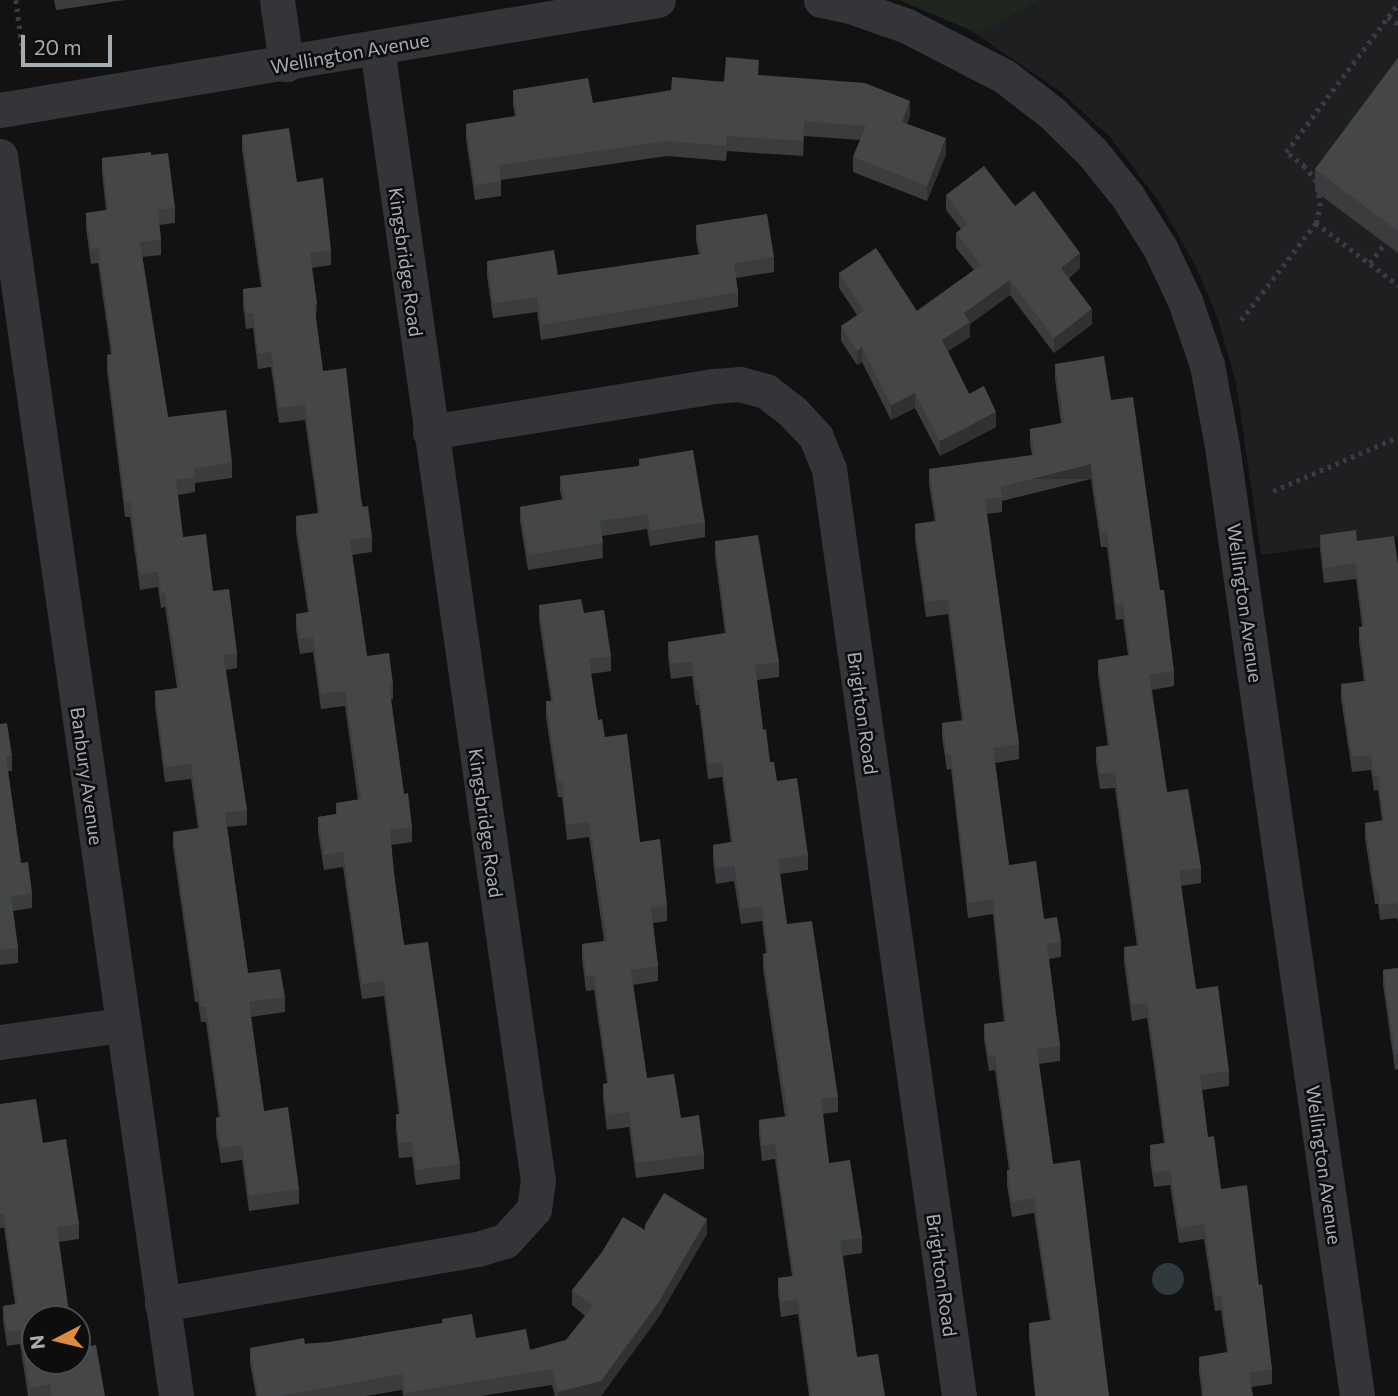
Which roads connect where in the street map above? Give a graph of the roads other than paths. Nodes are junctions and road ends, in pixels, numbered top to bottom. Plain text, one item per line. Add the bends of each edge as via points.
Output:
1 (277, 0) edge
2 (657, 0) edge
3 (821, 0) edge
4 (376, 49) junction
5 (286, 64) junction
6 (0, 110) edge
7 (0, 156) edge
8 (430, 432) junction
9 (121, 1025) junction
10 (0, 1042) edge
11 (162, 1304) junction
12 (176, 1396) edge
13 (959, 1396) edge
14 (1357, 1396) edge

1 - 5 street
2 - 4 street, Wellington Avenue
3 - 14 street, Wellington Avenue via 895,22 948,47 1004,76 1052,113 1093,152 1128,197 1185,300 1207,365 1222,446
4 - 5 street, Wellington Avenue
4 - 8 street, Kingsbridge Road
5 - 6 street, Wellington Avenue
7 - 9 street, Banbury Avenue
8 - 11 street, Kingsbridge Road via 538,1181 534,1209 505,1241 478,1249
8 - 13 street, Brighton Road via 740,384 766,391 816,438 829,469
9 - 10 street
9 - 11 street, Banbury Avenue
11 - 12 street, Banbury Avenue

